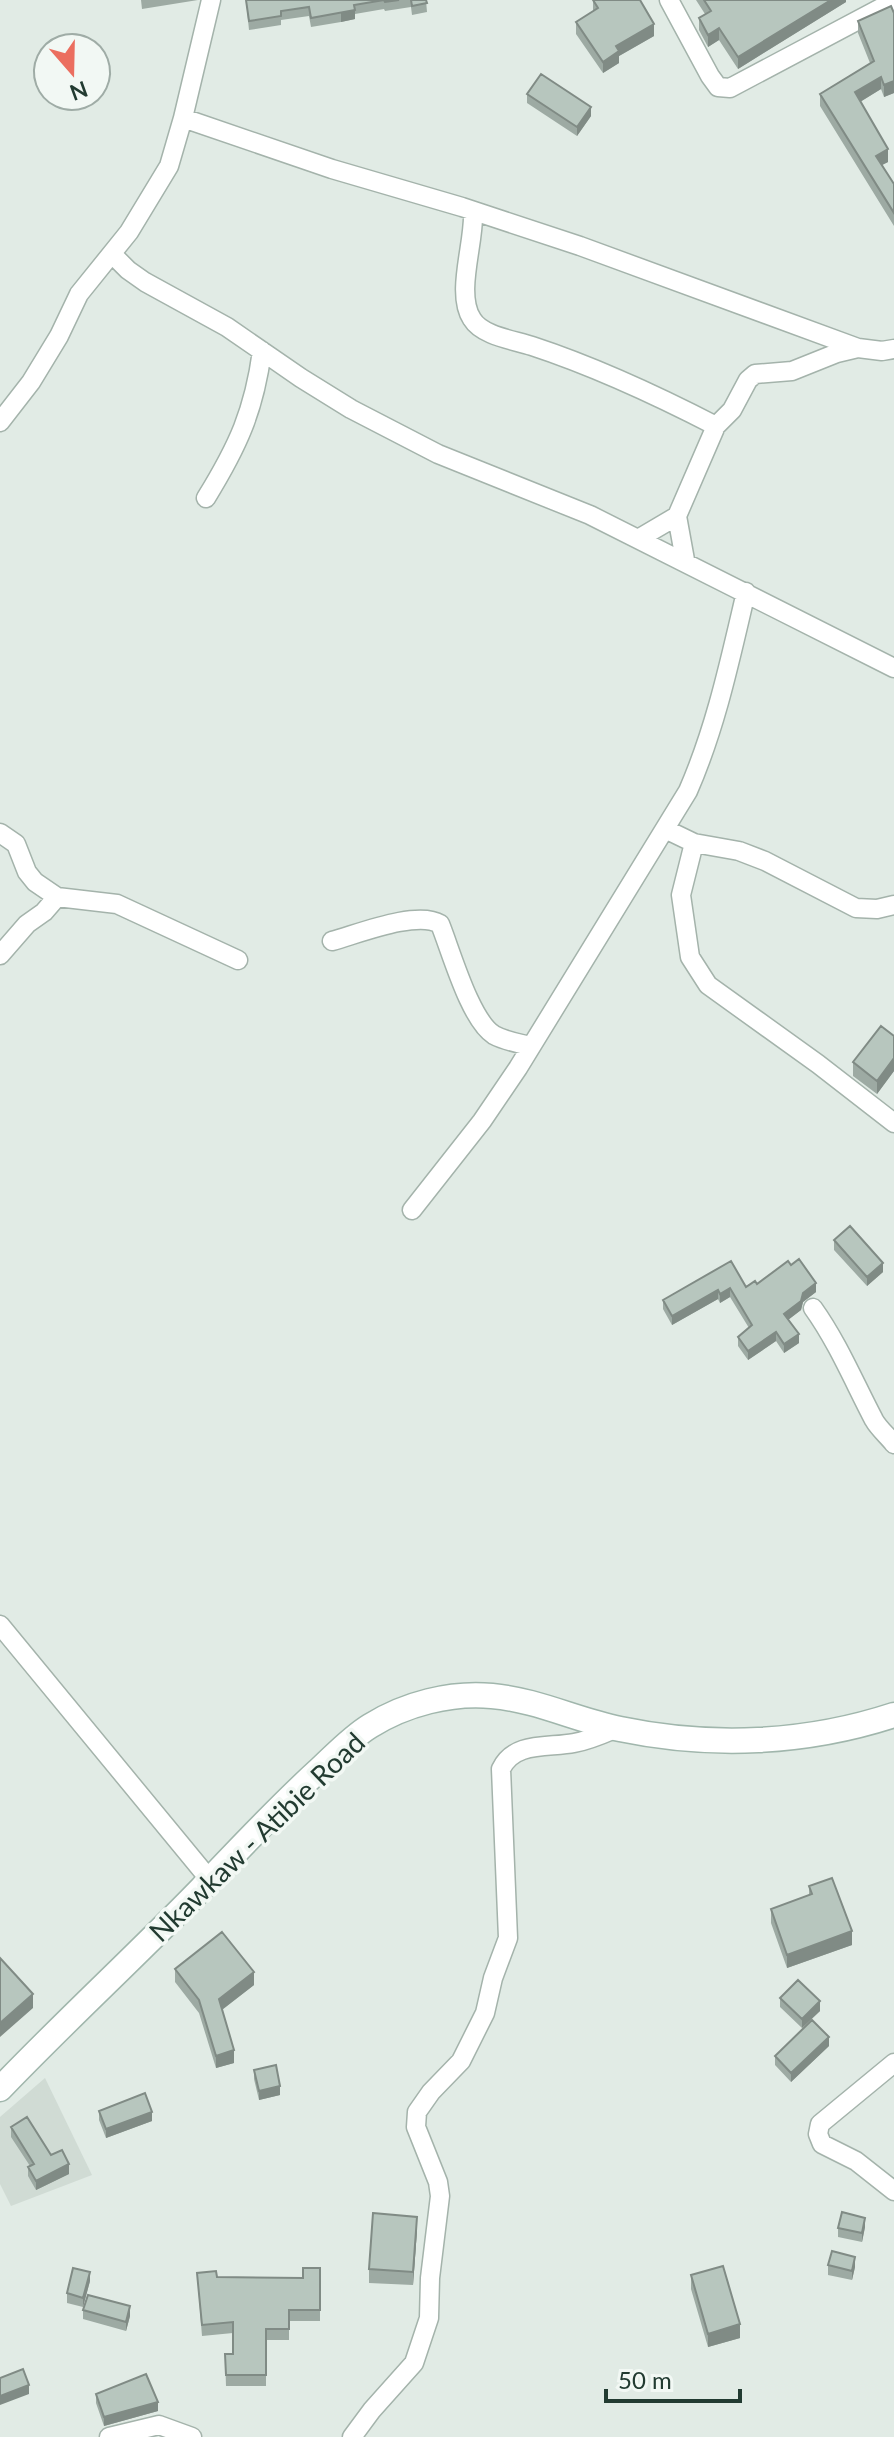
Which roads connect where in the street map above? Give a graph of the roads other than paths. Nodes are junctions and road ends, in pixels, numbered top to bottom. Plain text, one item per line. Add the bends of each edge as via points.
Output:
1 (211, 0) edge
2 (669, 0) edge
3 (894, 1) edge
4 (183, 118) junction
5 (473, 211) junction
6 (113, 255) junction
7 (858, 348) junction
8 (894, 349) edge
9 (262, 351) junction
10 (0, 422) edge
11 (716, 426) junction
12 (206, 498) dead end
13 (677, 516) junction
14 (638, 539) junction
15 (685, 560) junction
16 (746, 592) junction
17 (894, 668) edge
18 (665, 829) junction
19 (0, 833) edge
20 (694, 843) junction
21 (57, 897) junction
22 (894, 905) edge
23 (332, 941) dead end
24 (0, 955) edge
25 (238, 960) dead end
26 (530, 1046) junction
27 (894, 1123) edge
28 (412, 1210) dead end
29 (813, 1308) dead end
30 (894, 1444) edge
31 (0, 1625) edge
32 (894, 1715) edge
33 (617, 1728) junction
34 (210, 1880) junction
35 (894, 2063) edge
36 (2, 2083) edge
37 (894, 2191) edge
38 (109, 2437) edge
39 (192, 2437) edge
40 (352, 2437) edge

1 - 4 street
2 - 3 street via 710,76 718,87 730,88
4 - 5 street
4 - 6 street via 169,166
5 - 7 street
5 - 11 street via 465,287 473,322 486,332 577,361
6 - 9 street via 145,282
6 - 10 street via 90,277 31,382
7 - 8 street
7 - 11 street via 792,371 755,374
9 - 12 street via 256,392 242,432
9 - 14 street via 351,409 438,454
11 - 13 street
13 - 14 street
13 - 15 street
14 - 15 street
15 - 16 street
16 - 17 street
16 - 18 street via 706,750
18 - 20 street
18 - 26 street
19 - 21 street via 16,844 35,882
20 - 22 street via 765,861 856,908
20 - 27 street via 681,895 690,957 708,985
21 - 24 street
21 - 25 street via 117,904
23 - 26 street via 432,919 440,924 480,1019 492,1034
26 - 28 street via 482,1121
29 - 30 street via 875,1423
31 - 34 street
32 - 33 main road, Nkawkaw - Atibie Road via 817,1734 753,1740 673,1738
33 - 34 main road, Nkawkaw - Atibie Road via 490,1696 430,1701 397,1711 337,1753
33 - 40 street via 592,1739 528,1748 505,1760 501,1769 508,1938 485,2013 461,2061 417,2112 416,2127 440,2196 429,2318 414,2363
34 - 36 main road, Nkawkaw - Atibie Road
35 - 37 street via 820,2124 818,2134 822,2144 856,2161
38 - 39 street via 159,2425

